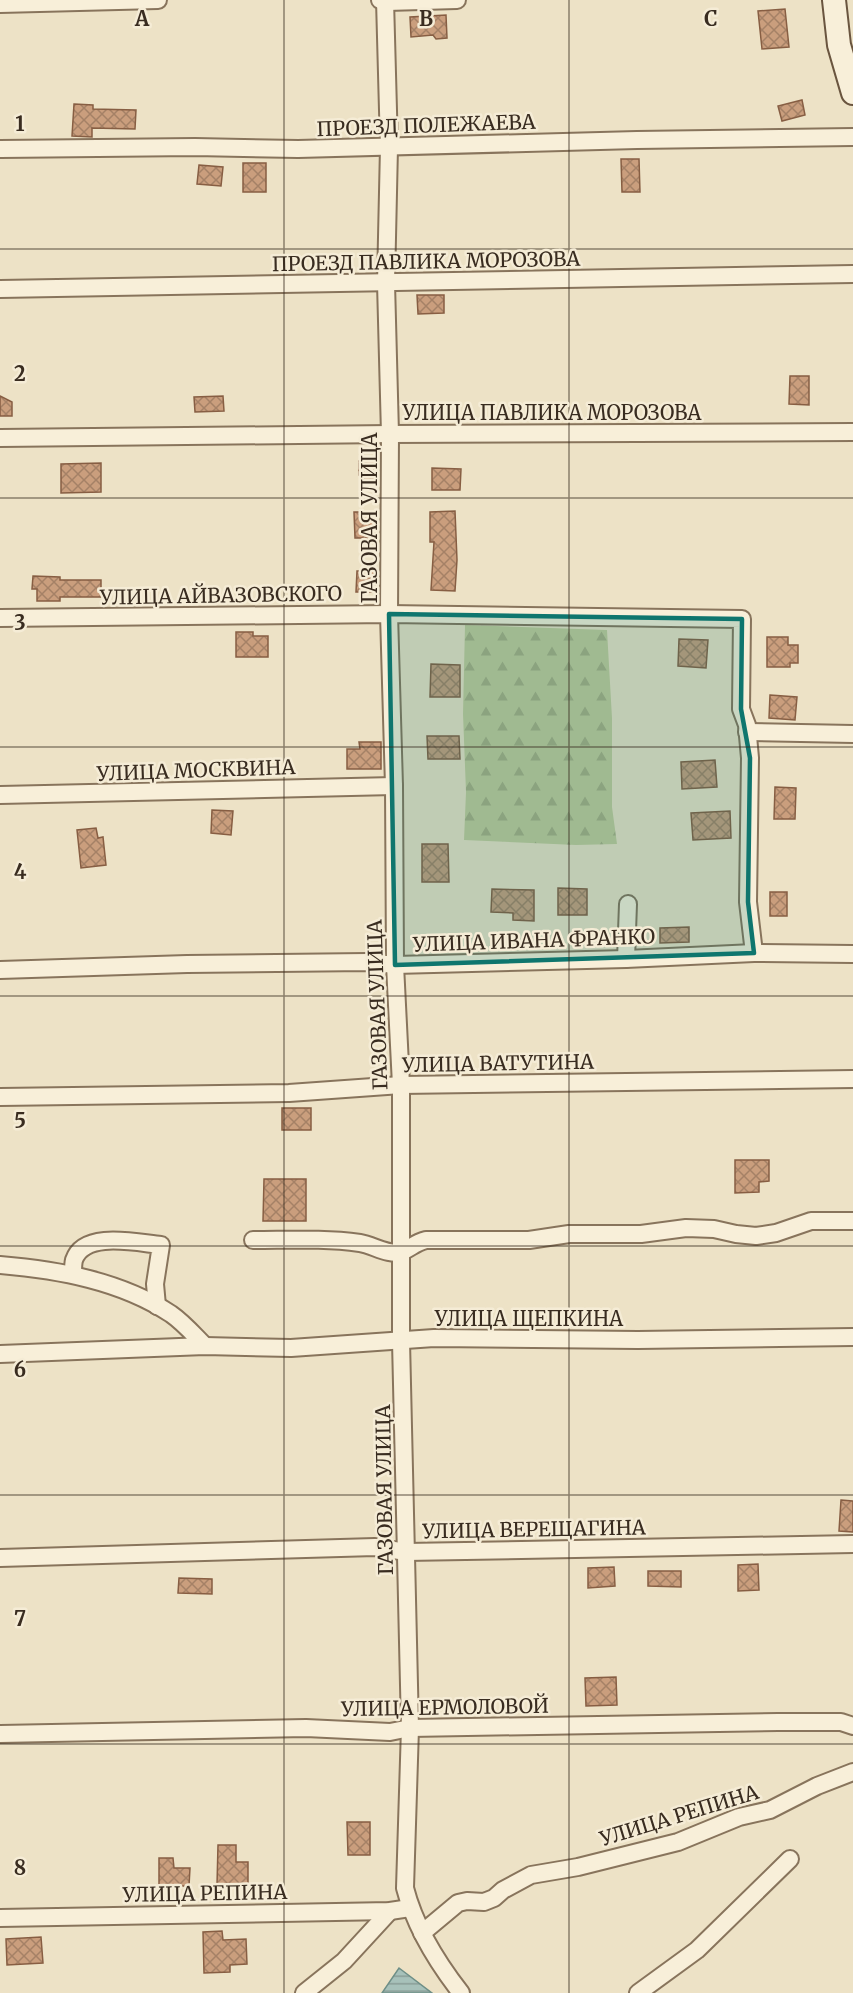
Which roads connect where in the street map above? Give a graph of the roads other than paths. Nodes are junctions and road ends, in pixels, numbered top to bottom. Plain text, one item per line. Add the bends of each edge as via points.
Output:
1 (158, 0) edge
2 (458, 0) edge
3 (834, 0) edge
4 (384, 1) edge
5 (0, 4) edge
6 (853, 93) edge
7 (853, 137) edge
8 (389, 147) junction
9 (0, 149) edge
10 (853, 274) edge
11 (387, 283) junction
12 (0, 289) edge
13 (853, 432) edge
14 (390, 434) junction
15 (0, 438) edge
16 (389, 614) junction
17 (0, 618) edge
18 (747, 732) junction
19 (853, 734) edge
20 (394, 786) junction
21 (0, 795) edge
22 (628, 904) dead end
23 (754, 953) junction
24 (853, 954) edge
25 (626, 959) junction
26 (395, 965) junction
27 (0, 970) edge
28 (853, 1079) edge
29 (400, 1085) junction
30 (0, 1097) edge
31 (853, 1221) edge
32 (253, 1240) dead end
33 (402, 1251) junction
34 (0, 1265) edge
35 (73, 1274) junction
36 (157, 1306) junction
37 (853, 1336) edge
38 (401, 1341) junction
39 (205, 1346) junction
40 (0, 1354) edge
41 (853, 1544) edge
42 (406, 1552) junction
43 (0, 1558) edge
44 (853, 1726) edge
45 (410, 1728) junction
46 (0, 1734) edge
47 (853, 1772) edge
48 (790, 1859) dead end
49 (410, 1908) junction
50 (390, 1911) junction
51 (0, 1918) edge
52 (422, 1933) junction
53 (304, 1993) edge
54 (461, 1993) edge
55 (638, 1993) edge

1 - 5 street
2 - 4 street
3 - 6 main road via 839,45
4 - 8 street, ГАЗОВАЯ УЛИЦА
7 - 8 street, ПРОЕЗД ПОЛЕЖАЕВА
8 - 9 street, ПРОЕЗД ПОЛЕЖАЕВА
8 - 11 street, ГАЗОВАЯ УЛИЦА
10 - 11 street, ПРОЕЗД ПАВЛИКА МОРОЗОВА
11 - 12 street, ПРОЕЗД ПАВЛИКА МОРОЗОВА
11 - 14 street, ГАЗОВАЯ УЛИЦА
13 - 14 street, УЛИЦА ПАВЛИКА МОРОЗОВА
14 - 15 street, УЛИЦА ПАВЛИКА МОРОЗОВА
14 - 16 street, ГАЗОВАЯ УЛИЦА
16 - 17 street, УЛИЦА АЙВАЗОВСКОГО
16 - 18 street, УЛИЦА АЙВАЗОВСКОГО via 742,619 741,709
16 - 20 street, ГАЗОВАЯ УЛИЦА
18 - 19 street
18 - 23 street via 748,902
20 - 21 street, УЛИЦА МОСКВИНА
20 - 26 street, ГАЗОВАЯ УЛИЦА
22 - 25 street
23 - 24 street, УЛИЦА ИВАНА ФРАНКО
23 - 25 street, УЛИЦА ИВАНА ФРАНКО
25 - 26 street, УЛИЦА ИВАНА ФРАНКО
26 - 27 street, УЛИЦА ИВАНА ФРАНКО via 187,964
26 - 29 street, ГАЗОВАЯ УЛИЦА
28 - 29 street, УЛИЦА ВАТУТИНА
29 - 30 street, УЛИЦА ВАТУТИНА via 289,1093
29 - 33 street, ГАЗОВАЯ УЛИЦА
31 - 33 street via 811,1221 756,1236 686,1228 642,1234 568,1234 529,1240 426,1240
32 - 33 street via 330,1239
33 - 38 street, ГАЗОВАЯ УЛИЦА
34 - 35 street
35 - 36 street
35 - 36 street via 74,1259 83,1247 97,1240 161,1245 155,1284
36 - 39 street via 174,1316
37 - 38 street, УЛИЦА ЩЕПКИНА
38 - 39 street, УЛИЦА ЩЕПКИНА via 291,1348
38 - 42 street, ГАЗОВАЯ УЛИЦА
39 - 40 street, УЛИЦА ЩЕПКИНА
41 - 42 street, УЛИЦА ВЕРЕЩАГИНА
42 - 43 street, УЛИЦА ВЕРЕЩАГИНА via 375,1547
42 - 45 street, ГАЗОВАЯ УЛИЦА
44 - 45 street, УЛИЦА ЕРМОЛОВОЙ via 841,1722 778,1722
45 - 46 street, УЛИЦА ЕРМОЛОВОЙ via 390,1732 306,1728
45 - 49 street, ГАЗОВАЯ УЛИЦА via 405,1888
47 - 52 street, УЛИЦА РЕПИНА via 770,1810 739,1817 678,1842 531,1875 484,1902 458,1903
48 - 55 street via 697,1950
49 - 50 street, УЛИЦА РЕПИНА
49 - 52 street, ГАЗОВАЯ УЛИЦА
50 - 51 street, УЛИЦА РЕПИНА
50 - 53 street via 344,1960
52 - 54 street, ГАЗОВАЯ УЛИЦА

